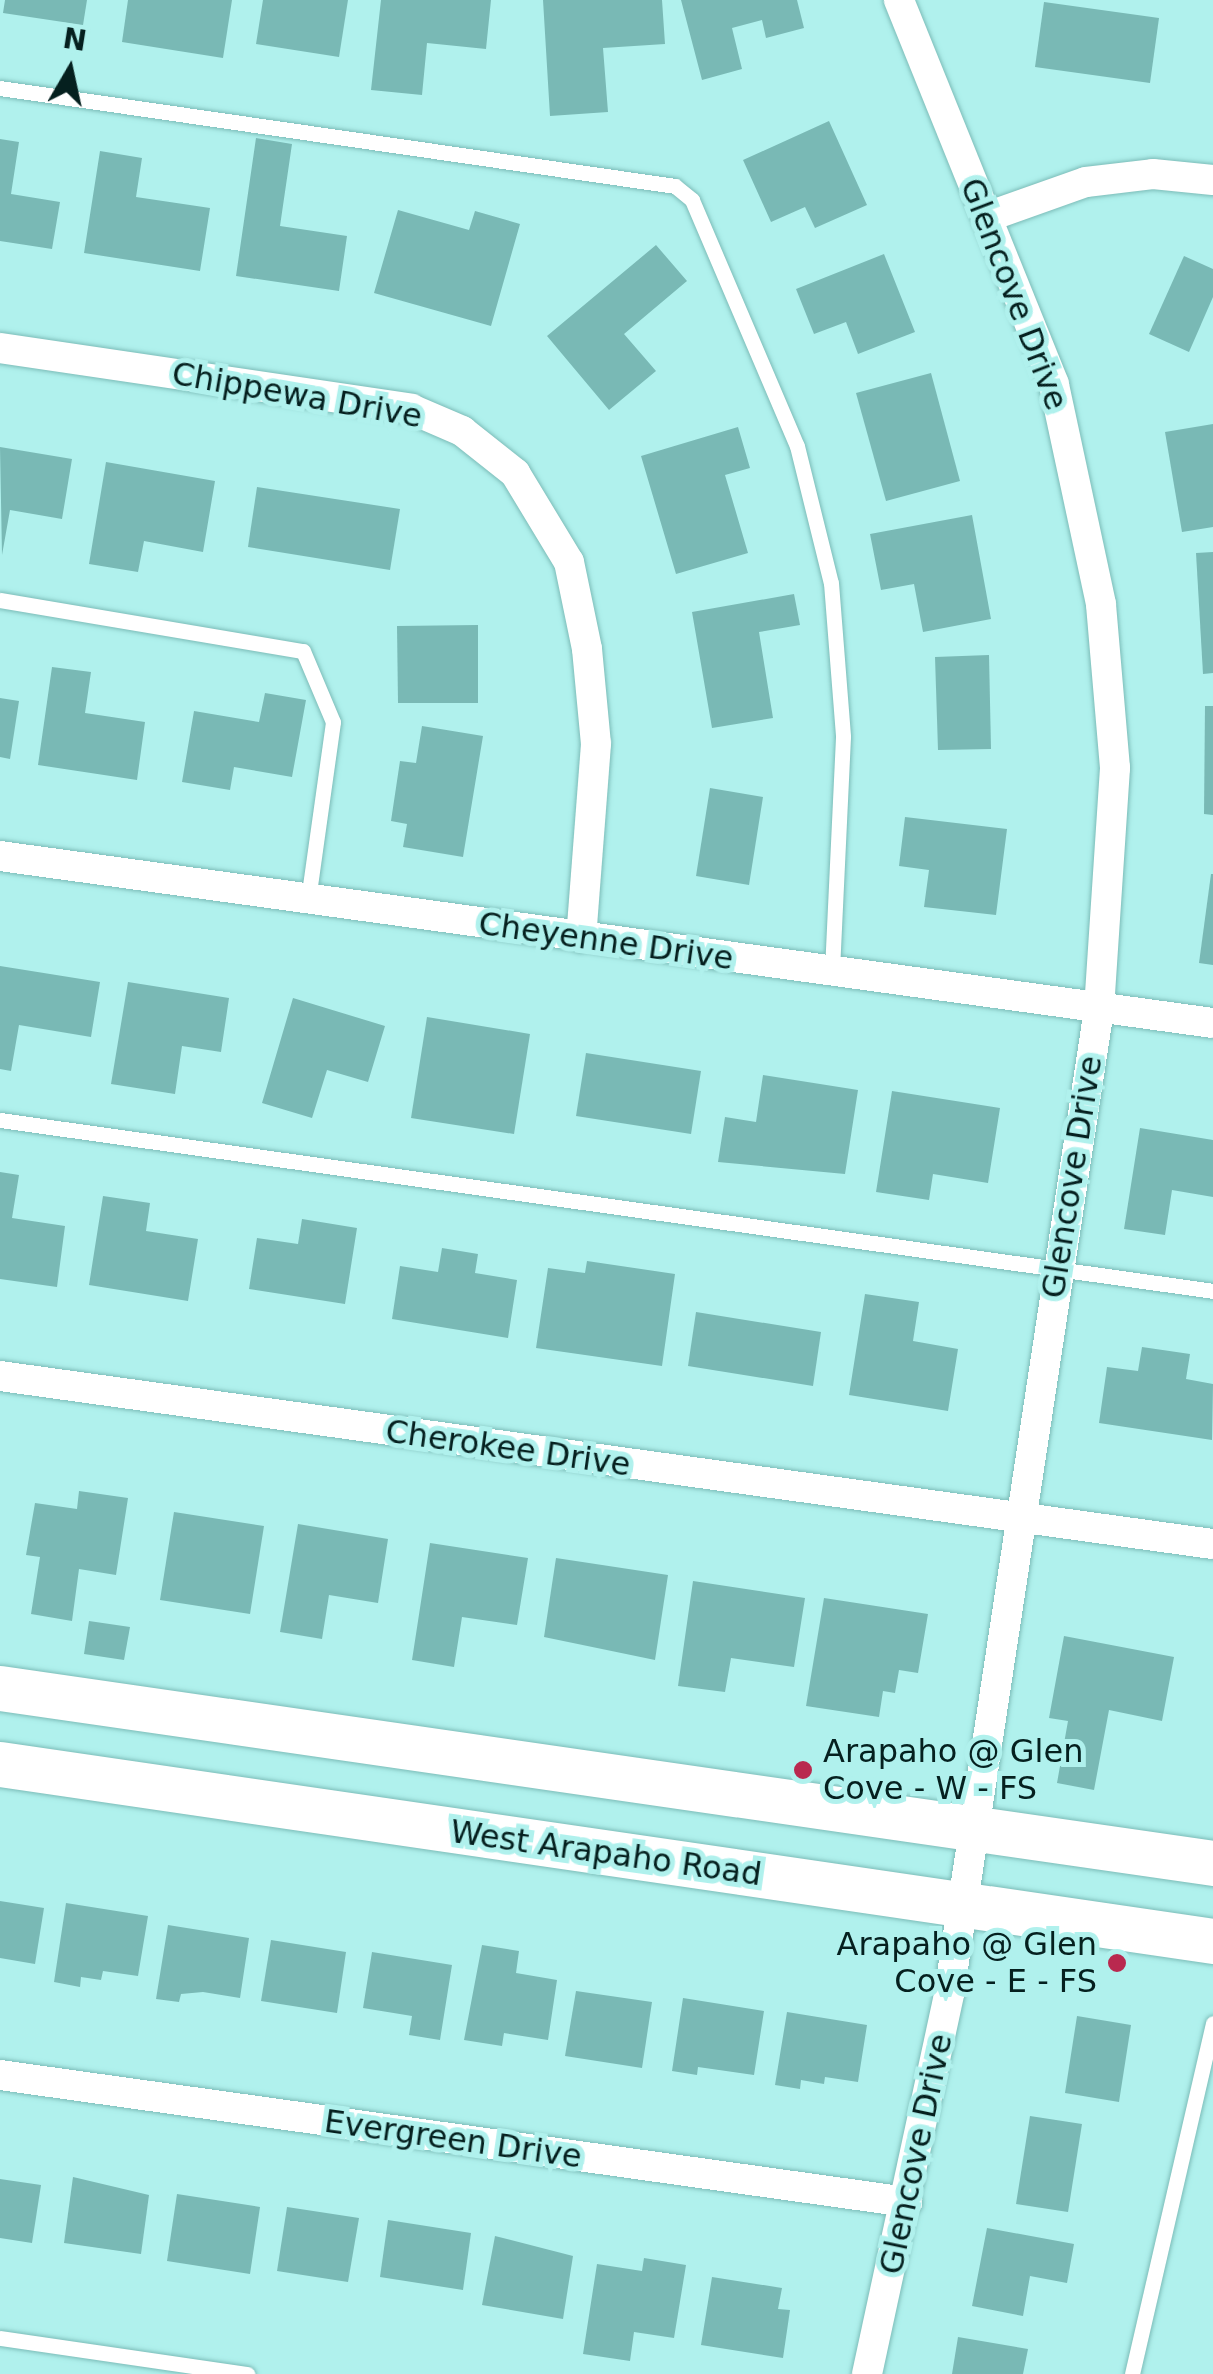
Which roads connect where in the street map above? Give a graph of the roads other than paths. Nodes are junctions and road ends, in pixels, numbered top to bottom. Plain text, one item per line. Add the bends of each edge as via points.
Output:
1 (900, 0) edge
2 (0, 88) edge
3 (1213, 180) edge
4 (986, 216) junction
5 (0, 348) edge
6 (0, 600) edge
7 (0, 856) edge
8 (308, 899) junction
9 (581, 937) junction
10 (832, 972) junction
11 (1098, 1008) junction
12 (1213, 1023) edge
13 (0, 1120) edge
14 (1058, 1270) junction
15 (1213, 1291) edge
16 (0, 1376) edge
17 (1016, 1520) junction
18 (1213, 1544) edge
19 (0, 1688) edge
20 (0, 1764) edge
21 (969, 1829) junction
22 (1213, 1863) edge
23 (960, 1905) junction
24 (1213, 1941) edge
25 (1213, 2023) edge
26 (0, 2076) edge
27 (907, 2202) junction
28 (0, 2338) edge
29 (247, 2374) edge
30 (867, 2374) edge
31 (1132, 2374) edge

1 - 4 street, Glencove Drive
2 - 10 lane via 676,186 692,200 797,446 831,583 843,737
3 - 4 street via 1153,174 1086,182
4 - 11 street, Glencove Drive via 1054,384 1101,604 1115,768
5 - 9 street, Chippewa Drive via 410,409 462,431 515,473 552,524 568,562 587,649 596,762
6 - 8 lane via 303,651 333,722
7 - 8 street, Cheyenne Drive
8 - 9 street, Cheyenne Drive
9 - 10 street, Cheyenne Drive
10 - 11 street, Cheyenne Drive
11 - 12 street, Cheyenne Drive
11 - 14 street, Glencove Drive
13 - 14 lane
14 - 15 lane
14 - 17 street, Glencove Drive
16 - 17 street, Cherokee Drive
17 - 18 street, Cherokee Drive
17 - 21 street, Glencove Drive
19 - 21 main road
20 - 23 main road, West Arapaho Road
21 - 22 main road
21 - 23 street, Glencove Drive
23 - 24 main road, West Arapaho Road
23 - 27 street, Glencove Drive via 935,2083
25 - 31 lane
26 - 27 street, Evergreen Drive
27 - 30 street, Glencove Drive
28 - 29 lane

